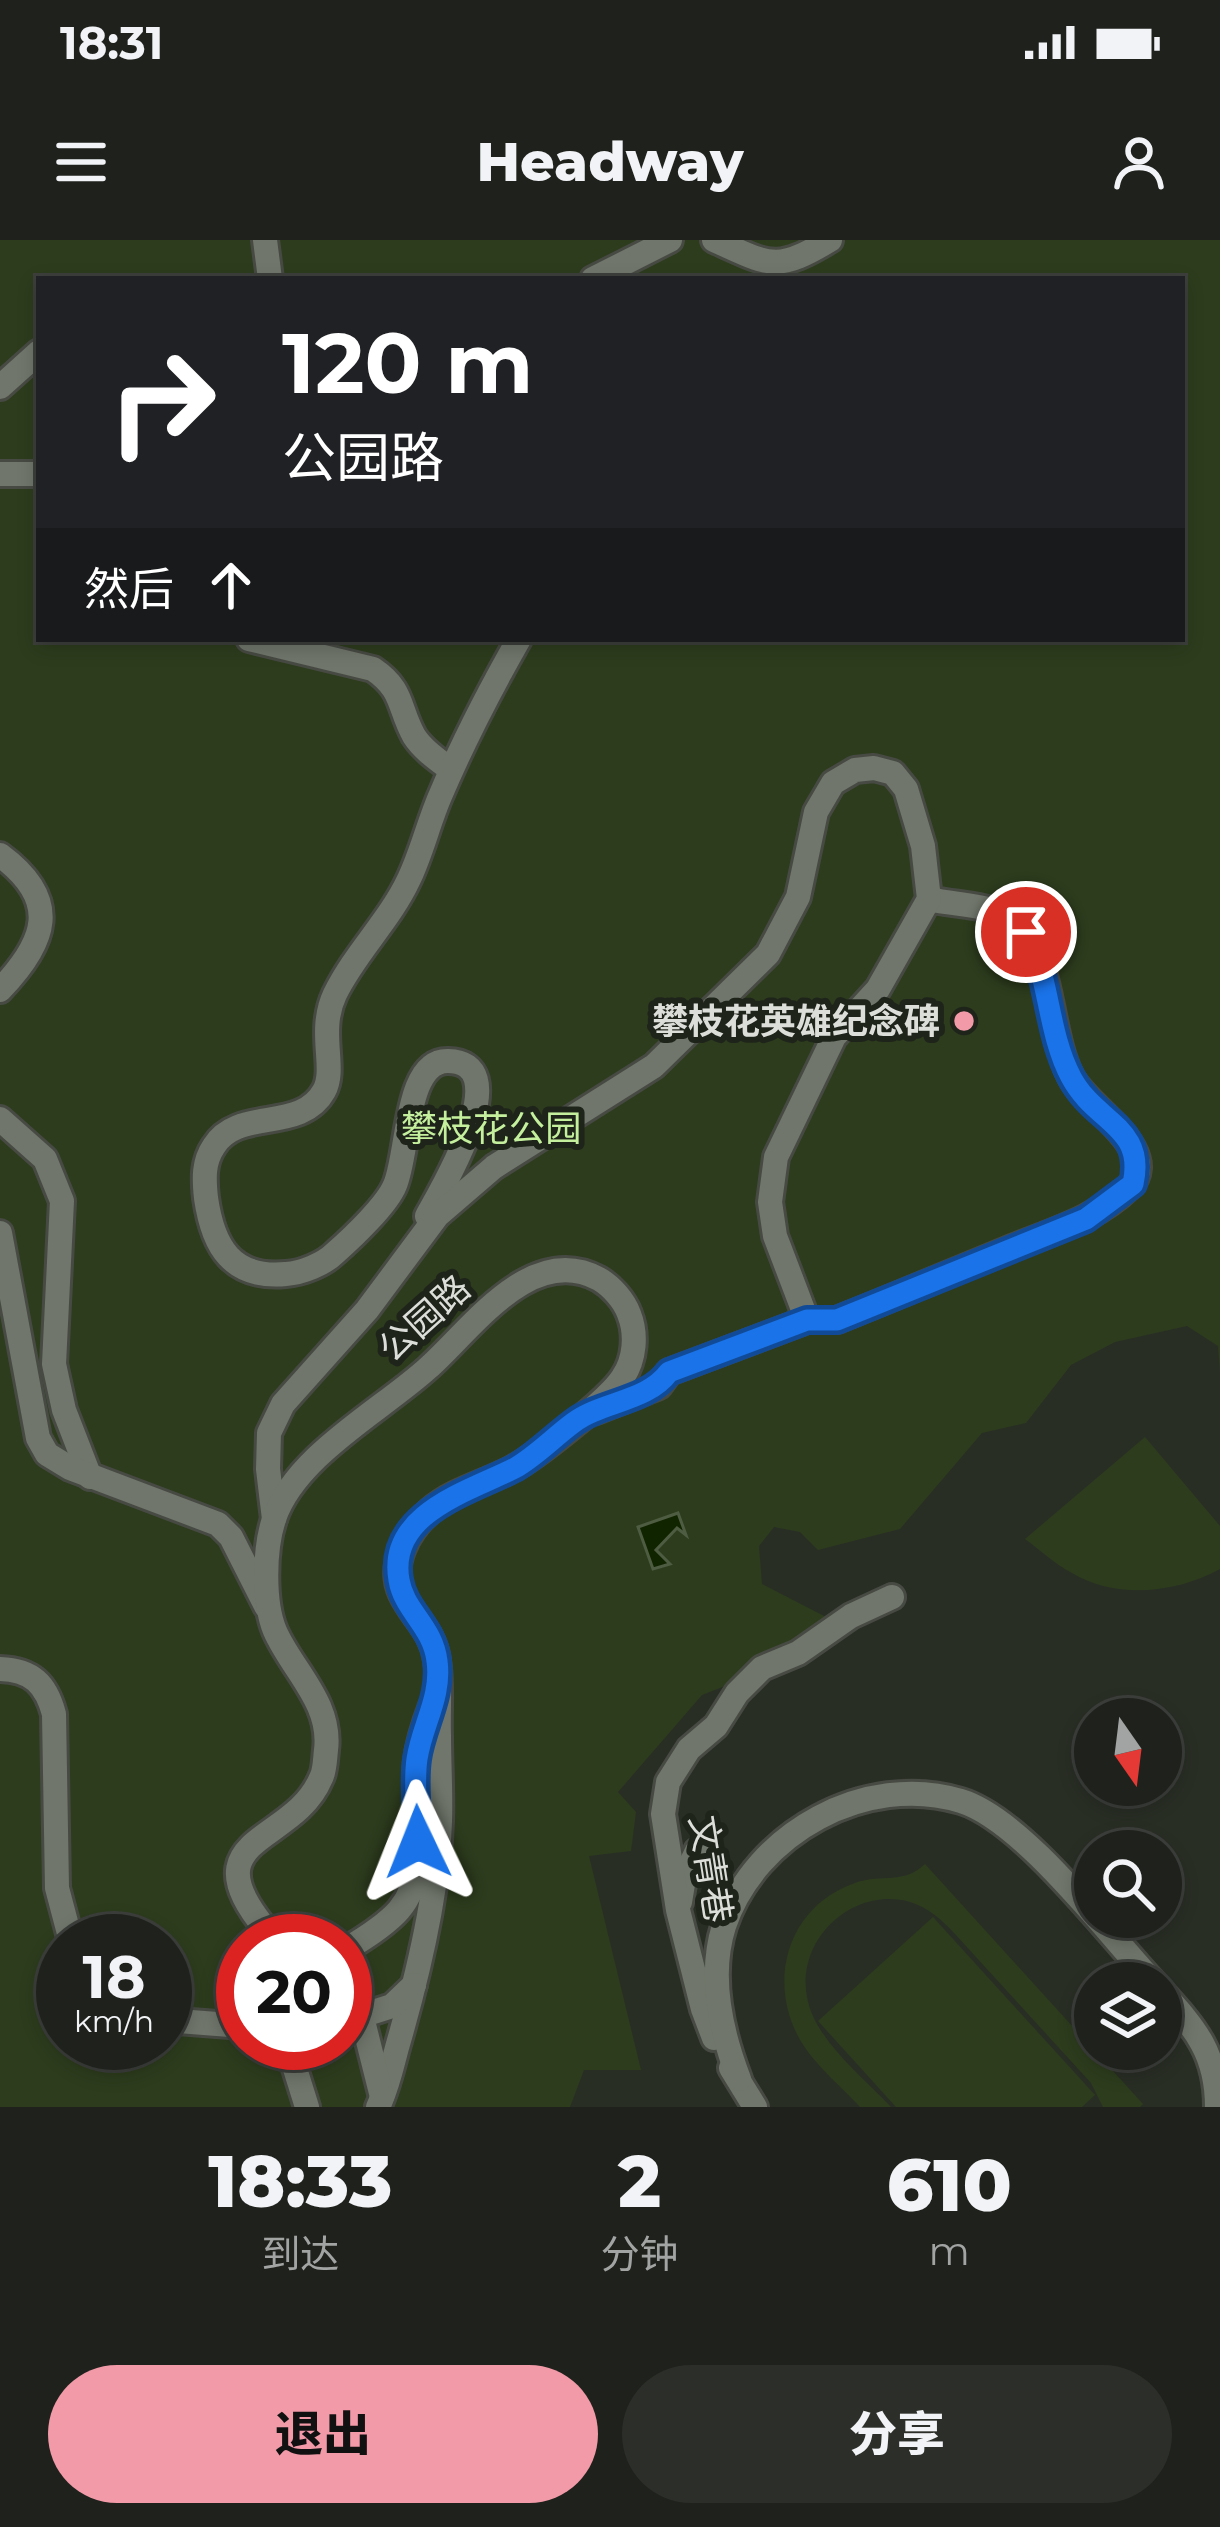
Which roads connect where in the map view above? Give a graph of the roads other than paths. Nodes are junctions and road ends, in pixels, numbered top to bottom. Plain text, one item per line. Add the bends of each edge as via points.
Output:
1 (265, 240) edge
2 (670, 240) edge
3 (714, 240) edge
4 (830, 240) edge
5 (811, 248) edge
6 (270, 276) edge
7 (598, 276) edge
8 (36, 355) edge
9 (0, 387) edge
10 (0, 474) edge
11 (36, 474) edge
12 (261, 642) edge
13 (517, 642) edge
14 (451, 770) junction
15 (0, 855) edge
16 (929, 899) junction
17 (0, 990) edge
18 (0, 1119) edge
19 (0, 1233) edge
20 (404, 1261) junction
21 (807, 1320) junction
22 (635, 1347) junction
23 (669, 1372) junction
24 (578, 1418) junction
25 (90, 1477) junction
26 (273, 1526) junction
27 (232, 1537) junction
28 (892, 1597) dead end
29 (268, 1610) junction
30 (0, 1669) edge
31 (438, 1693) junction
32 (697, 1851) dead end
33 (678, 1910) junction
34 (64, 1914) edge
35 (254, 1914) edge
36 (372, 1930) edge
37 (1135, 1962) edge
38 (416, 1984) junction
39 (372, 2013) edge
40 (1182, 2015) edge
41 (295, 2070) edge
42 (370, 2070) edge
43 (739, 2079) junction
44 (380, 2103) edge
45 (307, 2107) edge
46 (754, 2107) edge
47 (1216, 2107) edge

1 - 6 street
2 - 7 street
3 - 5 street via 785,264
4 - 5 street
8 - 9 street
10 - 11 street
12 - 14 street via 373,669 402,700 421,746
13 - 14 street
14 - 20 street via 408,881 325,1019 324,1093 285,1119 218,1138 203,1179 219,1246 237,1266 263,1276 296,1273 332,1257 394,1190 414,1088 427,1068 448,1060 466,1067 476,1082 476,1112
15 - 17 street via 39,901 40,937
16 - 20 street via 923,846 893,773 854,770 833,783 816,812 798,897 768,954 654,1066 494,1167 437,1216
16 - 21 street via 878,989 834,1037 776,1157 775,1236
16 - 21 street via 1005,913 1026,932 1070,1075 1132,1142 1139,1160 1133,1184 1086,1219 837,1320
18 - 25 street via 45,1159 62,1201 54,1364
19 - 25 street via 38,1438 46,1454
20 - 26 street via 283,1404 269,1433
21 - 23 street
22 - 23 street
22 - 24 street via 623,1378
22 - 26 street, 公园路 via 629,1313 610,1285 582,1270 538,1275 497,1300 426,1370 351,1426 288,1492
23 - 24 street via 659,1386
24 - 31 street via 517,1467 431,1510 404,1540 397,1572 402,1594 432,1635
25 - 27 street via 218,1524
26 - 27 street via 253,1538
26 - 29 street
27 - 29 street
28 - 33 street, 文青巷 via 762,1668 689,1749 668,1782 663,1814
29 - 35 street via 316,1697 327,1742 321,1779 239,1866
30 - 34 street via 37,1679 54,1714
31 - 36 street via 416,1763 414,1882 399,1910
31 - 38 street via 440,1824
32 - 33 street
33 - 43 street, 文青巷 via 703,2009
37 - 43 street via 1028,1846 964,1802 924,1794 843,1807 771,1851 742,1886 723,1930 722,2035
38 - 39 street
38 - 44 street
40 - 47 street via 1217,2073
41 - 45 street
42 - 44 street
43 - 46 street, 文青巷

